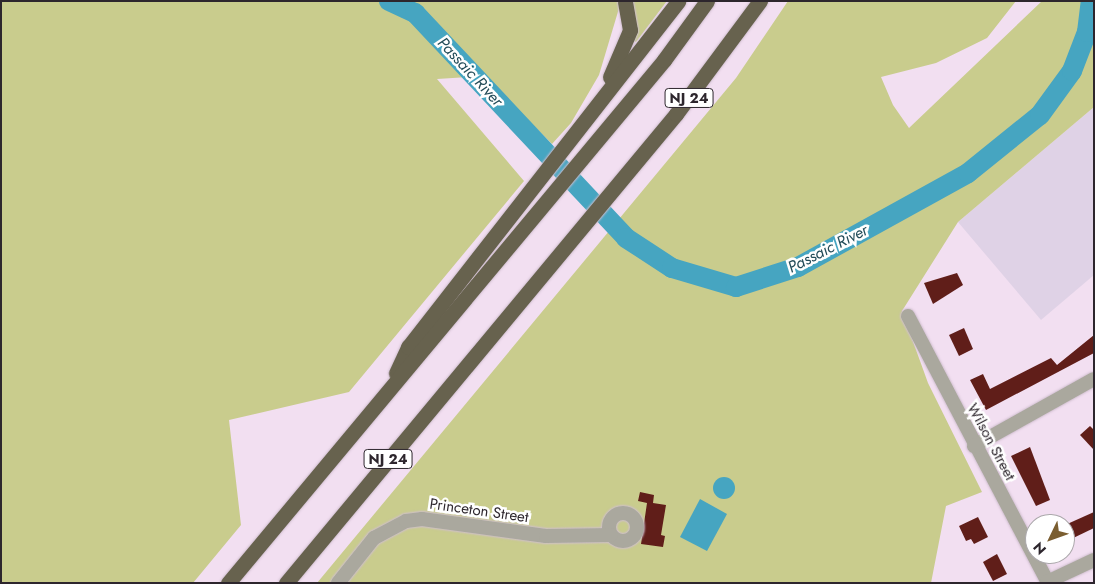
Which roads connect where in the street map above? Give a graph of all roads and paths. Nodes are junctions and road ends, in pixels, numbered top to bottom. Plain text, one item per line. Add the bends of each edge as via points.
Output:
1 (625, 1) edge
2 (678, 1) edge
3 (708, 1) edge
4 (760, 1) edge
5 (599, 101) junction
6 (908, 316) dead end
7 (1092, 384) edge
8 (389, 390) junction
9 (974, 446) junction
10 (611, 535) dead end
11 (1094, 560) edge
12 (1047, 582) edge
13 (228, 583) edge
14 (286, 583) edge
15 (338, 583) edge

1 - 5 highway via 630,18 628,40
2 - 5 highway
3 - 8 highway, NJ 24
4 - 14 highway, NJ 24 via 715,66
5 - 8 highway via 408,347
6 - 9 street, Wilson Street
7 - 9 street
8 - 13 highway, NJ 24
9 - 12 street, Wilson Street
10 - 15 street, Princeton Street via 546,536 422,519 406,521 374,538
11 - 12 street

